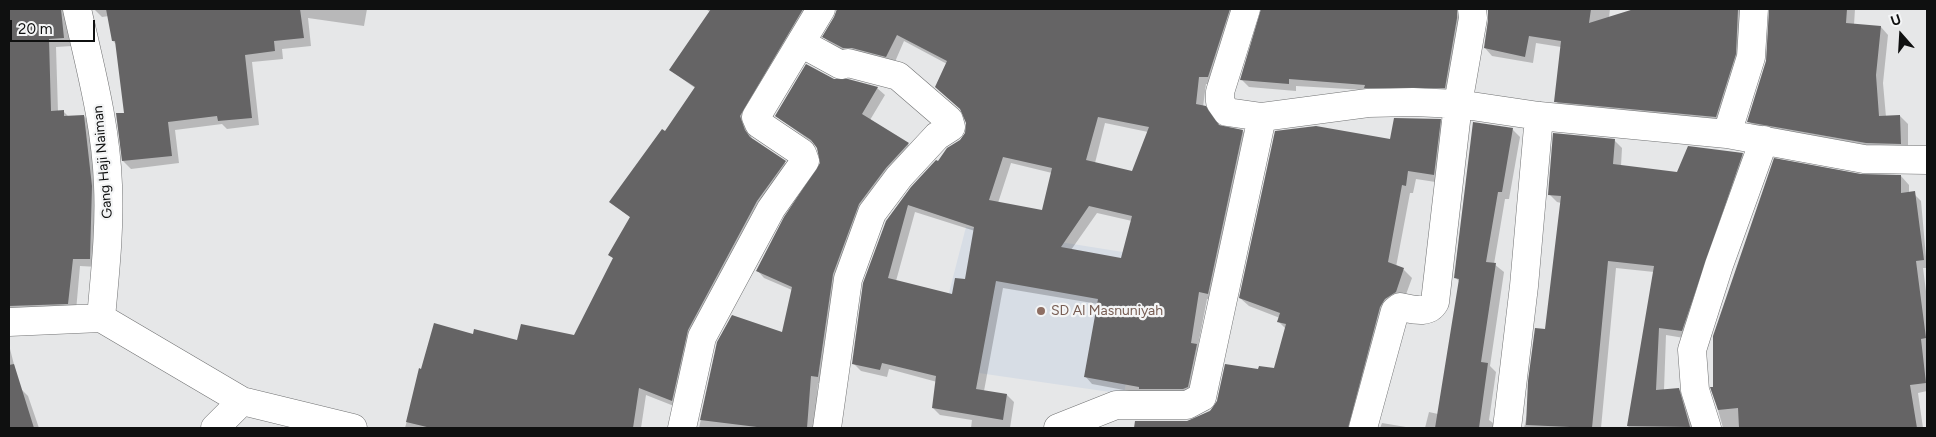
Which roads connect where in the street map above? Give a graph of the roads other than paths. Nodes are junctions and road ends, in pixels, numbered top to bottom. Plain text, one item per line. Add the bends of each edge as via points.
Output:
1 (77, 9) edge
2 (821, 9) edge
3 (1246, 9) edge
4 (1472, 9) edge
5 (1754, 9) edge
6 (800, 43) junction
7 (1458, 104) junction
8 (1539, 116) junction
9 (1262, 117) junction
10 (1727, 134) junction
11 (1764, 140) junction
12 (1927, 160) edge
13 (101, 318) junction
14 (9, 322) edge
15 (231, 394) junction
16 (1119, 417) edge
17 (215, 428) edge
18 (352, 428) edge
19 (682, 428) edge
20 (827, 428) edge
21 (1058, 428) edge
22 (1362, 428) edge
23 (1507, 428) edge
24 (1707, 428) edge

1 - 13 street, Gang Haji Naiman via 99,106 108,182 109,227
2 - 6 street
3 - 9 street via 1220,92 1220,102 1227,112
4 - 7 street
5 - 10 street via 1751,57
6 - 19 street via 756,117 759,124 802,153 805,160 771,209 702,337
6 - 20 street via 841,65 848,63 898,76 950,124 899,177 872,213 848,279
7 - 8 street
7 - 9 street via 1368,103
7 - 22 street via 1435,302 1426,310 1400,307 1396,310
8 - 10 street
8 - 23 street
9 - 16 street via 1202,397 1192,404
10 - 11 street
11 - 12 street via 1864,159
11 - 24 street via 1692,350 1695,390
13 - 14 street
13 - 15 street
15 - 17 street
15 - 18 street
16 - 21 street

